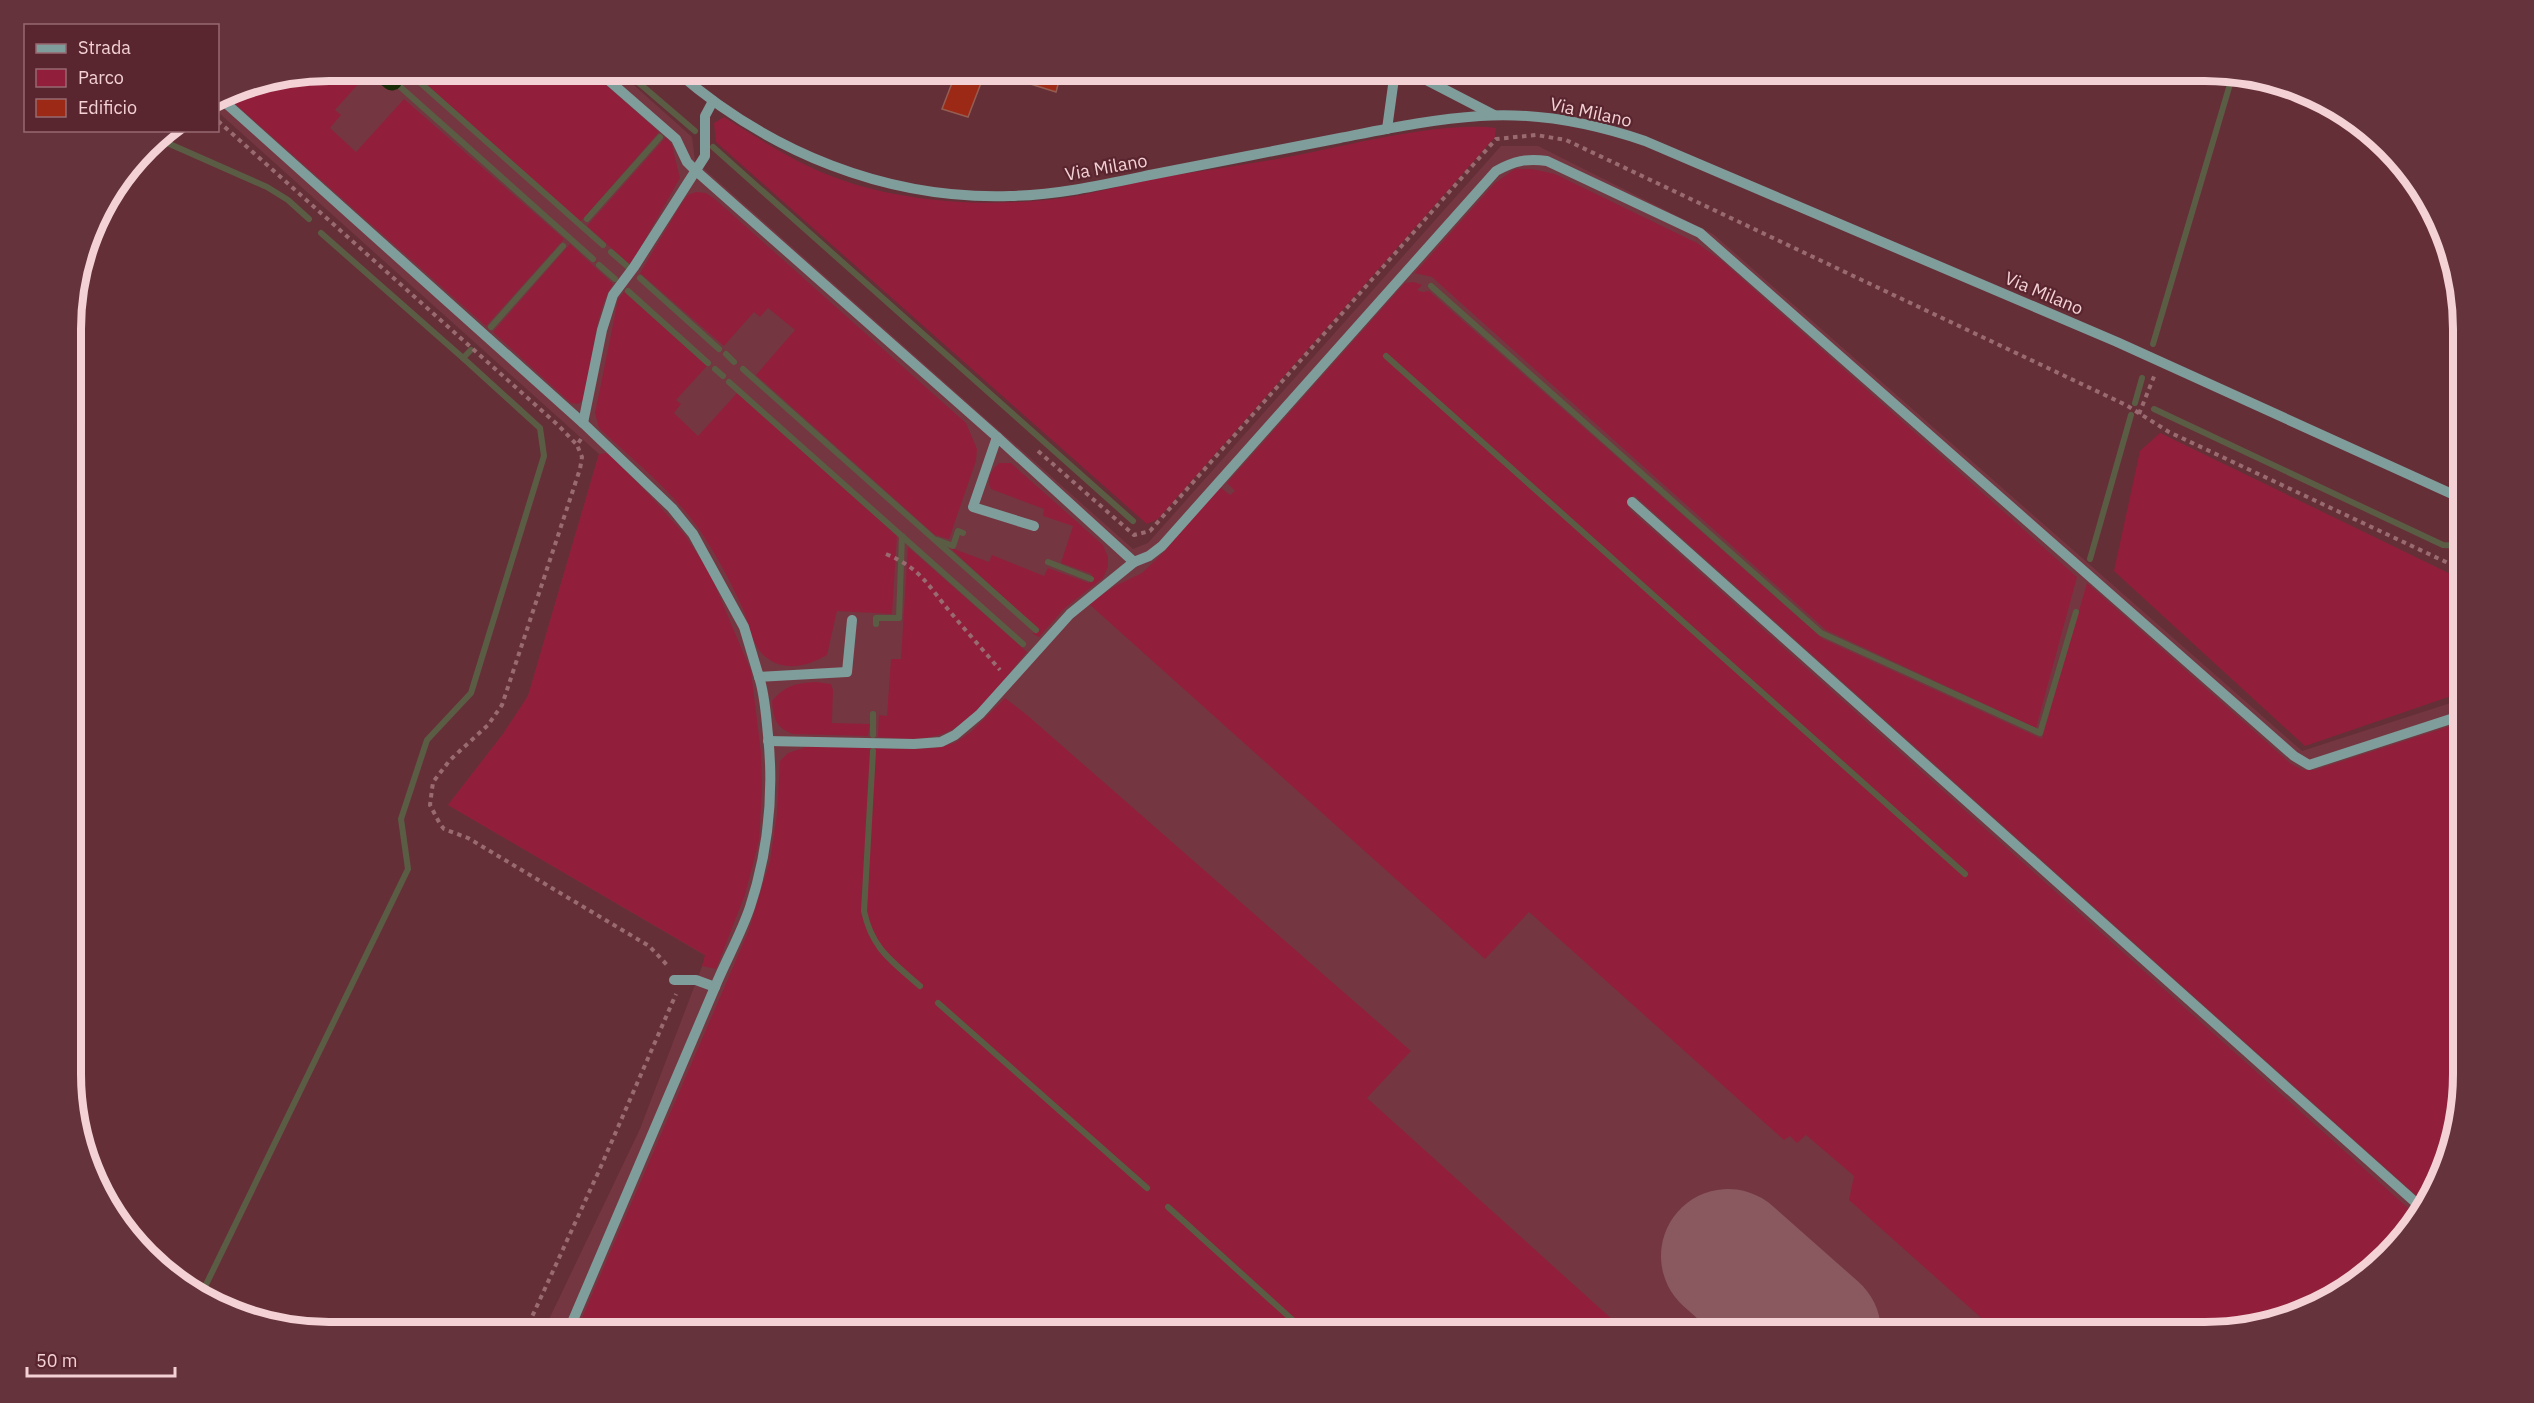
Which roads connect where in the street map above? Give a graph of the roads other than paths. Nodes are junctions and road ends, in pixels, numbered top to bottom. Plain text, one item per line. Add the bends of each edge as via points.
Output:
1 (610, 81) edge
2 (689, 81) edge
3 (1394, 81) edge
4 (1429, 81) edge
5 (713, 101) junction
6 (226, 104) edge
7 (1494, 116) junction
8 (1387, 129) junction
9 (695, 170) junction
10 (584, 423) junction
11 (997, 437) junction
12 (2453, 495) edge
13 (1632, 502) dead end
14 (1034, 526) dead end
15 (1134, 561) junction
16 (852, 620) dead end
17 (759, 677) junction
18 (2453, 718) edge
19 (768, 741) junction
20 (674, 980) road end
21 (715, 987) junction
22 (2417, 1203) edge
23 (572, 1322) edge

1 - 9 street via 676,140
2 - 5 street, Via Milano
3 - 8 street
4 - 7 street
5 - 8 street, Via Milano via 771,139 840,170 914,189 970,195 1064,191
5 - 9 street via 705,116 705,156
6 - 10 street
7 - 8 street, Via Milano
7 - 12 street, Via Milano via 1562,120 1645,141 2160,363
9 - 10 street via 613,295
9 - 11 street
10 - 17 street via 648,483 693,534 744,627
11 - 14 street via 973,507
11 - 15 street
13 - 22 street
15 - 18 street via 1162,546 1496,171 1529,158 1547,161 1700,233 2294,756 2309,765
15 - 19 street via 1070,614 980,714 956,735 941,742 915,744
16 - 17 street via 847,672
17 - 19 street
19 - 21 street via 770,798 760,866 749,908
20 - 21 street via 696,980
21 - 23 street

